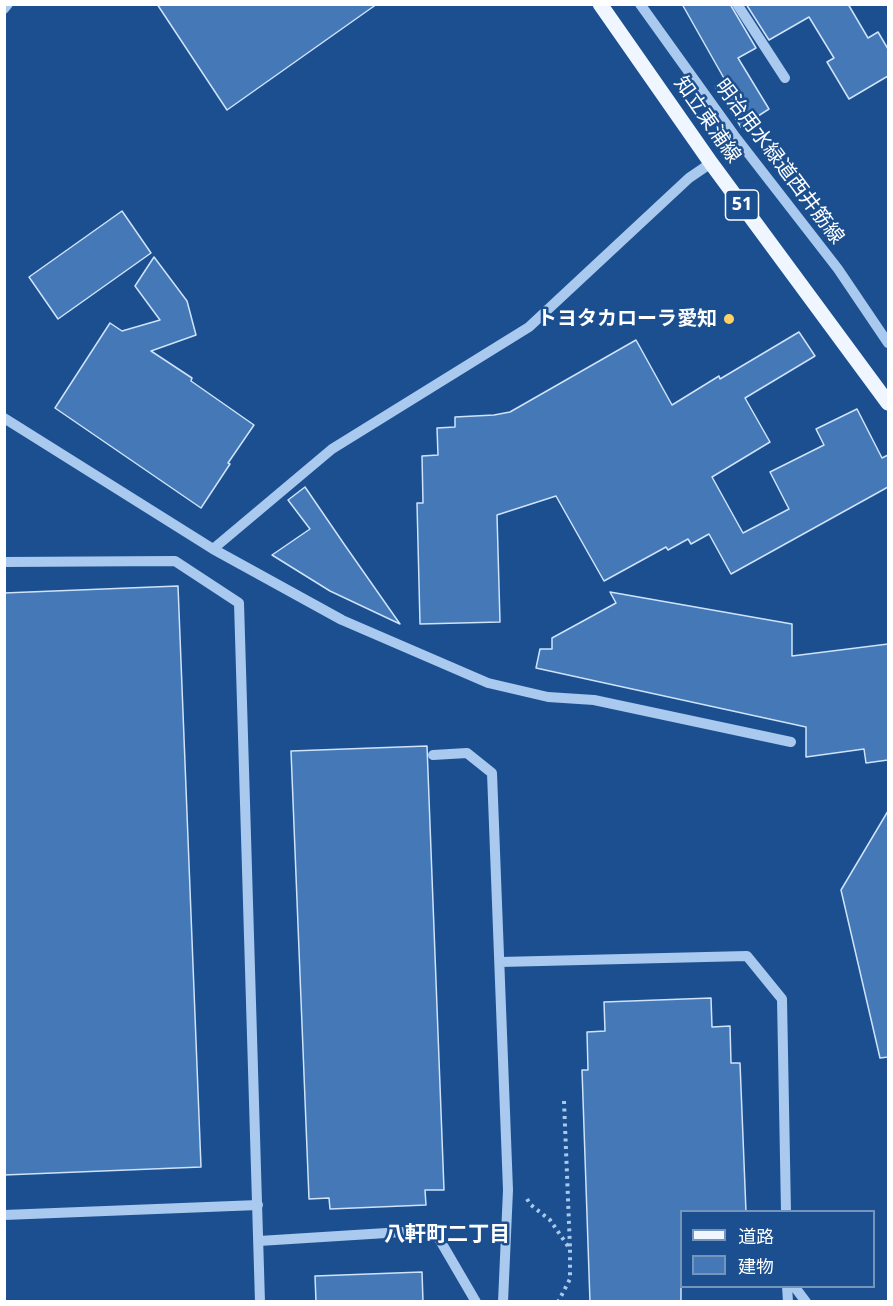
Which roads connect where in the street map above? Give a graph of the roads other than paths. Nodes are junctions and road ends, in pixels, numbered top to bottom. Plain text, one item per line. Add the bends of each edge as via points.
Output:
1 (8, 4) edge
2 (600, 4) edge
3 (640, 4) edge
4 (737, 4) edge
5 (4, 9) edge
6 (785, 78) dead end
7 (711, 163) junction
8 (888, 343) edge
9 (888, 403) edge
10 (4, 418) edge
11 (213, 549) junction
12 (4, 562) edge
13 (791, 742) dead end
14 (433, 755) dead end
15 (500, 962) junction
16 (258, 1205) junction
17 (786, 1210) edge
18 (4, 1215) edge
19 (259, 1241) junction
20 (795, 1288) edge
21 (260, 1302) edge
22 (476, 1302) edge
23 (503, 1302) edge
24 (806, 1302) edge

1 - 5 street
2 - 7 main road, 知立東浦線 / 51
3 - 8 street, 明治用水緑道西井筋線
4 - 6 street
7 - 9 main road, 知立東浦線 / 51
7 - 11 street via 689,178 529,327 332,449
10 - 11 street
11 - 13 street via 342,621 488,684 548,697 594,700
12 - 16 street via 175,561 239,603
14 - 15 street via 467,753 492,773
15 - 17 street via 747,956 782,999
15 - 23 street via 508,1190
16 - 18 street
16 - 19 street
19 - 21 street
19 - 22 street via 434,1230
20 - 24 street

